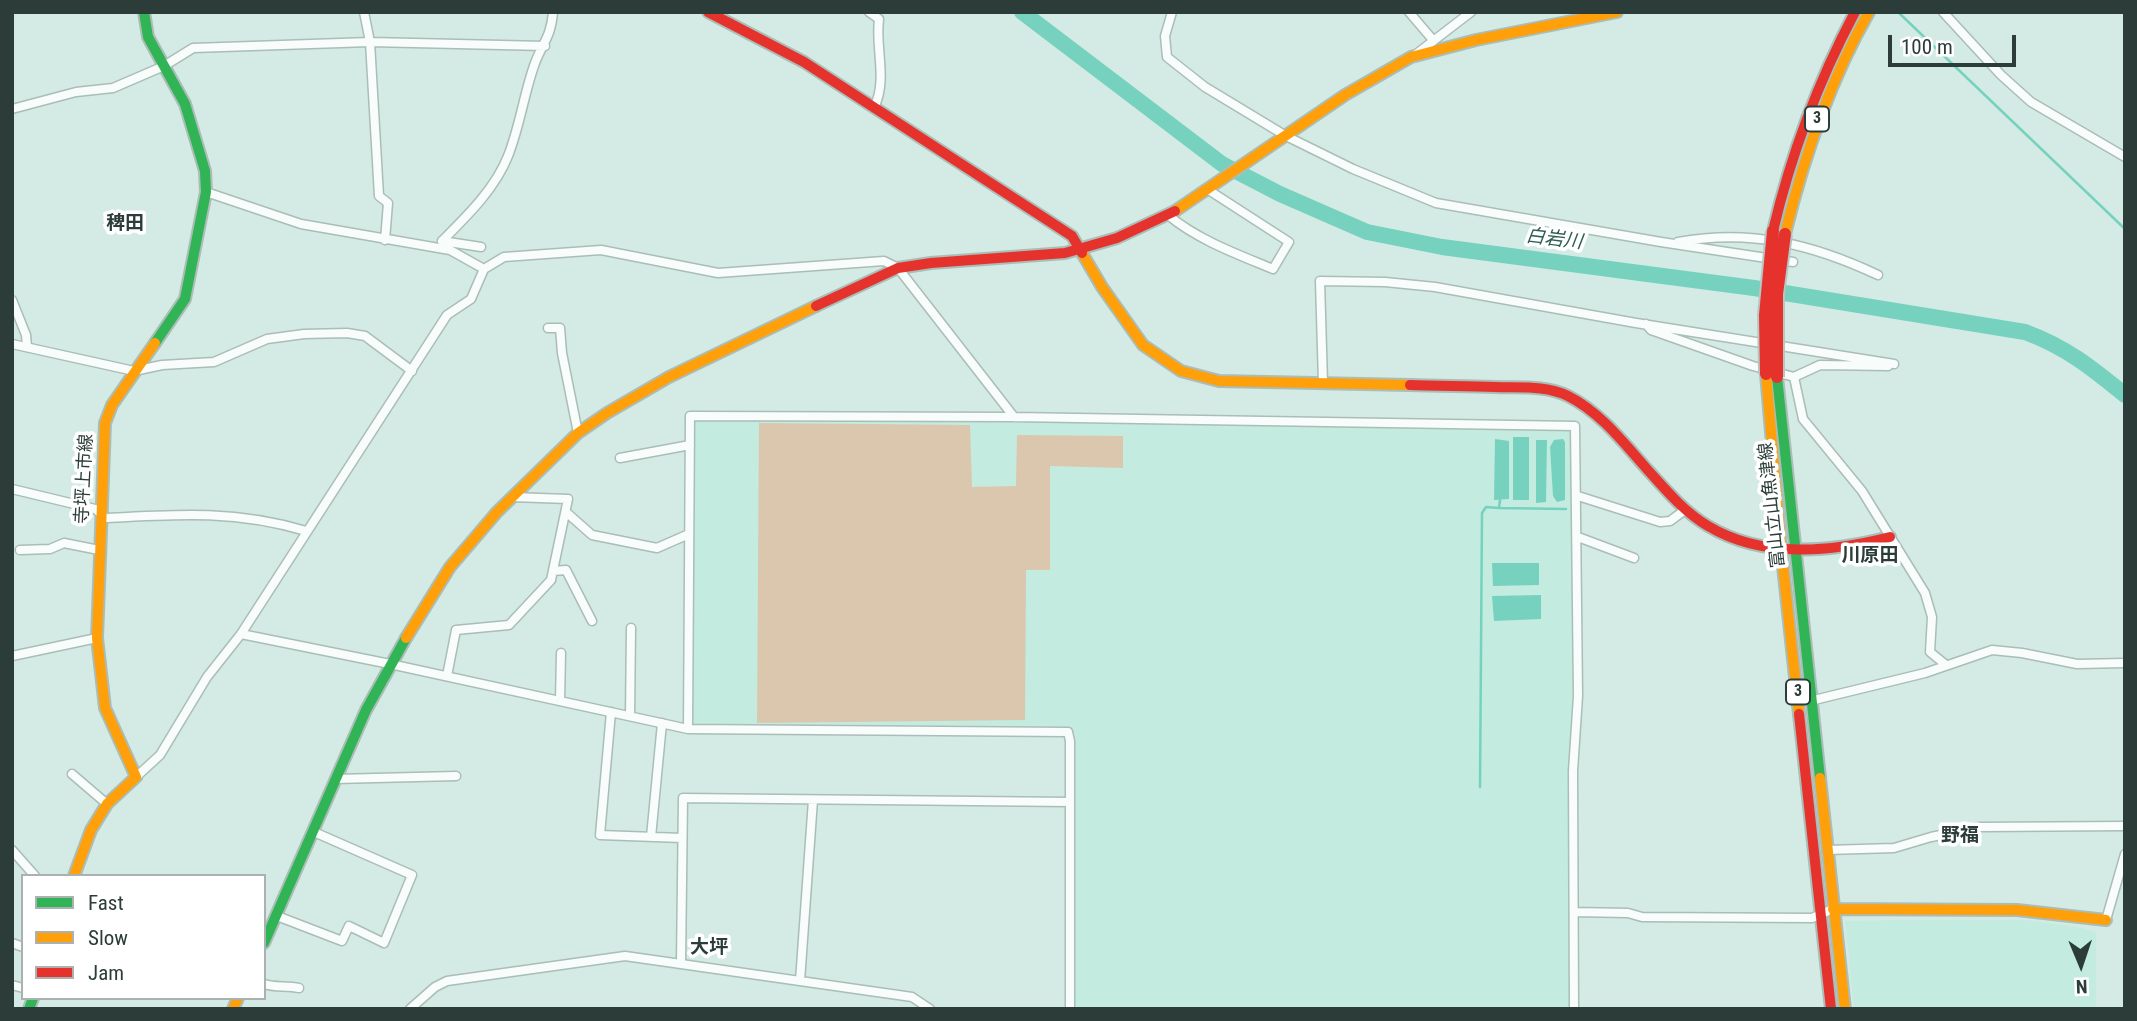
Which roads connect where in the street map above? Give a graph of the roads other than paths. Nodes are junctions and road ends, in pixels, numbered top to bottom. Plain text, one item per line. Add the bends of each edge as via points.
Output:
1 (144, 12) edge
2 (364, 12) edge
3 (553, 12) edge
4 (708, 12) edge
5 (869, 12) edge
6 (1172, 12) edge
7 (1409, 12) edge
8 (1471, 12) edge
9 (1617, 12) edge
10 (1855, 12) edge
11 (1869, 12) edge
12 (1942, 12) edge
13 (1433, 40) junction
14 (370, 42) junction
15 (545, 46) junction
16 (1411, 57) junction
17 (164, 66) junction
18 (874, 108) junction
19 (12, 109) edge
20 (1286, 136) junction
21 (2125, 157) edge
22 (1207, 189) junction
23 (206, 192) junction
24 (1168, 215) junction
25 (1779, 232) junction
26 (385, 240) junction
27 (1671, 244) junction
28 (481, 247) dead end
29 (1080, 250) junction
30 (1776, 259) junction
31 (898, 268) junction
32 (484, 269) junction
33 (1878, 275) dead end
34 (12, 300) edge
35 (1646, 324) junction
36 (548, 328) dead end
37 (12, 344) edge
38 (1770, 344) junction
39 (27, 346) junction
40 (134, 371) junction
41 (412, 371) junction
42 (1771, 376) junction
43 (1794, 377) junction
44 (1323, 383) junction
45 (1014, 416) junction
46 (578, 433) junction
47 (690, 445) junction
48 (620, 458) dead end
49 (12, 489) edge
50 (1577, 496) junction
51 (512, 497) junction
52 (1685, 510) junction
53 (566, 512) junction
54 (100, 514) junction
55 (306, 531) junction
56 (689, 534) junction
57 (1578, 537) junction
58 (1890, 537) junction
59 (1782, 548) junction
60 (20, 550) dead end
61 (1796, 550) junction
62 (99, 551) junction
63 (1634, 558) dead end
64 (553, 571) junction
65 (592, 621) dead end
66 (631, 628) dead end
67 (241, 634) junction
68 (97, 638) junction
69 (561, 653) dead end
70 (12, 656) edge
71 (2125, 663) edge
72 (390, 664) junction
73 (1946, 665) junction
74 (447, 676) junction
75 (560, 701) junction
76 (1810, 701) junction
77 (611, 712) junction
78 (630, 716) junction
79 (662, 723) junction
80 (688, 729) junction
81 (72, 774) dead end
82 (456, 776) dead end
83 (136, 777) junction
84 (335, 779) junction
85 (813, 800) junction
86 (1070, 802) junction
87 (107, 804) junction
88 (2125, 826) edge
89 (314, 832) junction
90 (651, 837) junction
91 (682, 838) junction
92 (1826, 850) junction
93 (13, 853) edge
94 (2125, 854) edge
95 (33, 874) edge
96 (75, 874) edge
97 (1574, 912) junction
98 (1827, 912) junction
99 (277, 916) junction
100 (2106, 920) joint
101 (266, 939) edge
102 (681, 964) junction
103 (800, 981) junction
104 (266, 985) edge
105 (299, 988) dead end
106 (410, 1009) edge
107 (930, 1009) edge
108 (1070, 1009) edge
109 (1574, 1009) edge
110 (1831, 1009) edge
111 (1845, 1009) edge

1 - 17 street, 寺坪上市線 via 148,37
2 - 14 street
3 - 15 street
4 - 18 street via 804,62
5 - 18 street via 879,19 882,81
6 - 20 street via 1165,36 1167,57 1205,87
7 - 13 street
8 - 13 street
9 - 16 street
10 - 25 street, 富山立山魚津線 / 3 via 1809,106 1781,193
11 - 25 street, 富山立山魚津線 / 3 via 1825,96
12 - 21 street via 2031,102
13 - 16 street
14 - 15 street
14 - 17 street via 193,48
14 - 26 street via 379,196 388,203
15 - 28 street via 536,60 503,165 472,210 442,241
16 - 20 street
17 - 19 street via 113,88 76,92
17 - 23 street, 寺坪上市線 via 185,104 205,171
18 - 29 street via 1072,236
20 - 22 street
20 - 27 street via 1436,203
22 - 24 street
22 - 24 street via 1289,242 1273,270
23 - 26 street via 301,224
23 - 40 street, 寺坪上市線 via 185,299
24 - 29 street
25 - 30 street, 富山立山魚津線 / 3, bridge
26 - 32 street via 450,250
27 - 30 street
27 - 33 street via 1757,237 1821,250
29 - 31 street
29 - 44 street via 1143,345 1181,371 1219,381
30 - 38 street, 富山立山魚津線 / 3, bridge
31 - 32 street via 884,261 718,273 601,250 504,257
31 - 45 street
31 - 46 street via 669,377
32 - 41 street via 471,299 447,315
34 - 39 street
35 - 38 street
35 - 43 street via 1651,330
35 - 44 street via 1435,287 1320,281
36 - 46 street via 560,328
37 - 39 street
38 - 42 street, 富山立山魚津線 / 3, bridge
38 - 43 street via 1894,364 1819,365
39 - 40 street
40 - 41 street via 214,362 267,339 346,333 365,336
40 - 54 street, 寺坪上市線 via 111,405 105,423
41 - 55 street
42 - 59 street, 富山立山魚津線 / 3
42 - 61 street, 富山立山魚津線 / 3
43 - 58 street via 1803,419 1863,491
44 - 52 street via 1505,385 1568,396 1595,414
45 - 47 street via 690,416
45 - 50 street via 1575,426
46 - 51 street
47 - 48 street
47 - 56 street
49 - 54 street
50 - 52 street via 1660,522
50 - 57 street
51 - 53 street via 568,499
51 - 72 street via 450,567
52 - 59 street via 1730,537
53 - 56 street via 592,534 657,548
53 - 64 street
54 - 55 street via 106,518 246,516
54 - 62 street, 寺坪上市線
55 - 67 street
56 - 80 street
57 - 63 street
57 - 97 street
58 - 61 street via 1865,544
58 - 73 street via 1925,593 1932,617 1930,652
59 - 61 street
59 - 98 street, 富山立山魚津線 / 3
60 - 62 street via 50,549 64,543
61 - 76 street, 富山立山魚津線 / 3
62 - 68 street, 寺坪上市線
64 - 65 street via 566,570
64 - 74 street via 551,580 509,625 456,630
66 - 78 street
67 - 72 street
67 - 83 street via 207,677 160,755
68 - 70 street
68 - 83 street, 寺坪上市線 via 105,708
69 - 75 street
71 - 73 street via 2077,664 1992,650
72 - 74 street
72 - 84 street
73 - 76 street
74 - 75 street
75 - 77 street
76 - 92 street, 富山立山魚津線 / 3
77 - 78 street
77 - 90 street via 600,835
78 - 79 street
79 - 80 street
79 - 90 street
80 - 86 street via 1068,732
81 - 87 street
82 - 84 street
83 - 87 street
84 - 89 street
85 - 86 street
85 - 91 street via 682,798
85 - 103 street
86 - 108 street
87 - 96 street via 91,830
88 - 92 street via 1980,827 1894,848
89 - 99 street
89 - 99 street via 412,875 384,943 349,926 342,941
90 - 91 street
91 - 102 street
92 - 98 street, 富山立山魚津線 / 3
93 - 95 street
94 - 100 street
97 - 98 street via 1628,913 1642,918 1812,918
97 - 109 street
98 - 100 street via 2017,910
98 - 110 street, 富山立山魚津線 / 3
98 - 111 street, 富山立山魚津線 / 3
99 - 101 street
102 - 103 street
102 - 106 street via 625,956 447,981
103 - 107 street via 912,997
104 - 105 street

